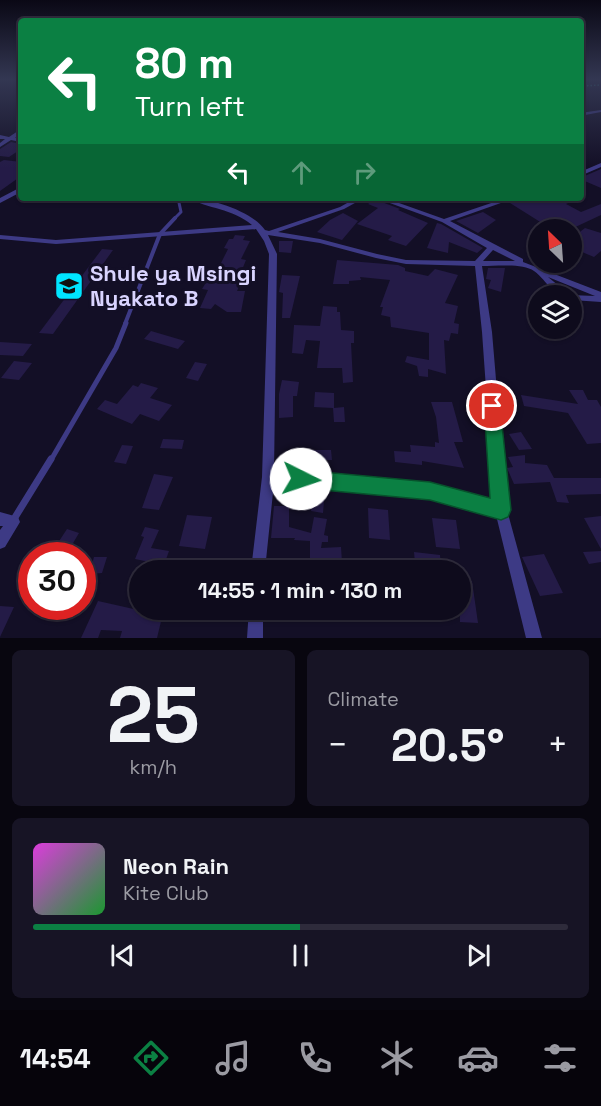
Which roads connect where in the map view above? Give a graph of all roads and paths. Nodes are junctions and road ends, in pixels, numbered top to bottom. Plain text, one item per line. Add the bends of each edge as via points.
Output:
1 (601, 111) edge
2 (584, 114) edge
3 (18, 133) edge
4 (0, 137) edge
5 (9, 139) junction
6 (18, 140) edge
7 (0, 145) edge
8 (601, 165) edge
9 (584, 172) edge
10 (18, 191) edge
11 (0, 193) edge
12 (13, 194) junction
13 (0, 201) edge
14 (179, 201) edge
15 (201, 201) edge
16 (355, 201) edge
17 (387, 201) edge
18 (503, 201) edge
19 (444, 221) junction
20 (264, 231) junction
21 (160, 234) junction
22 (0, 237) edge
23 (492, 248) junction
24 (478, 262) junction
25 (524, 264) junction
26 (528, 265) edge
27 (540, 273) edge
28 (546, 273) edge
29 (552, 285) edge
30 (582, 296) edge
31 (601, 297) edge
32 (268, 477) junction
33 (501, 510) junction
34 (7, 520) edge
35 (0, 542) edge
36 (259, 560) edge
37 (256, 620) edge
38 (255, 638) edge
39 (534, 638) edge

1 - 2 street
3 - 5 street
4 - 5 street
5 - 6 street
5 - 7 street
8 - 9 street
10 - 12 street
11 - 12 street
12 - 13 street
14 - 21 lane via 180,216
15 - 20 street via 243,214
16 - 20 street
17 - 19 street
18 - 19 street
19 - 23 street
20 - 21 street
20 - 24 street via 406,262
20 - 32 street via 273,254
21 - 22 street via 56,242
21 - 34 lane via 116,348 80,413
23 - 24 street
23 - 25 street
24 - 25 street
24 - 33 street
25 - 26 street
27 - 29 street
28 - 31 street
30 - 31 street
32 - 33 street via 430,491
32 - 36 street
33 - 39 street
34 - 35 street
37 - 38 street

